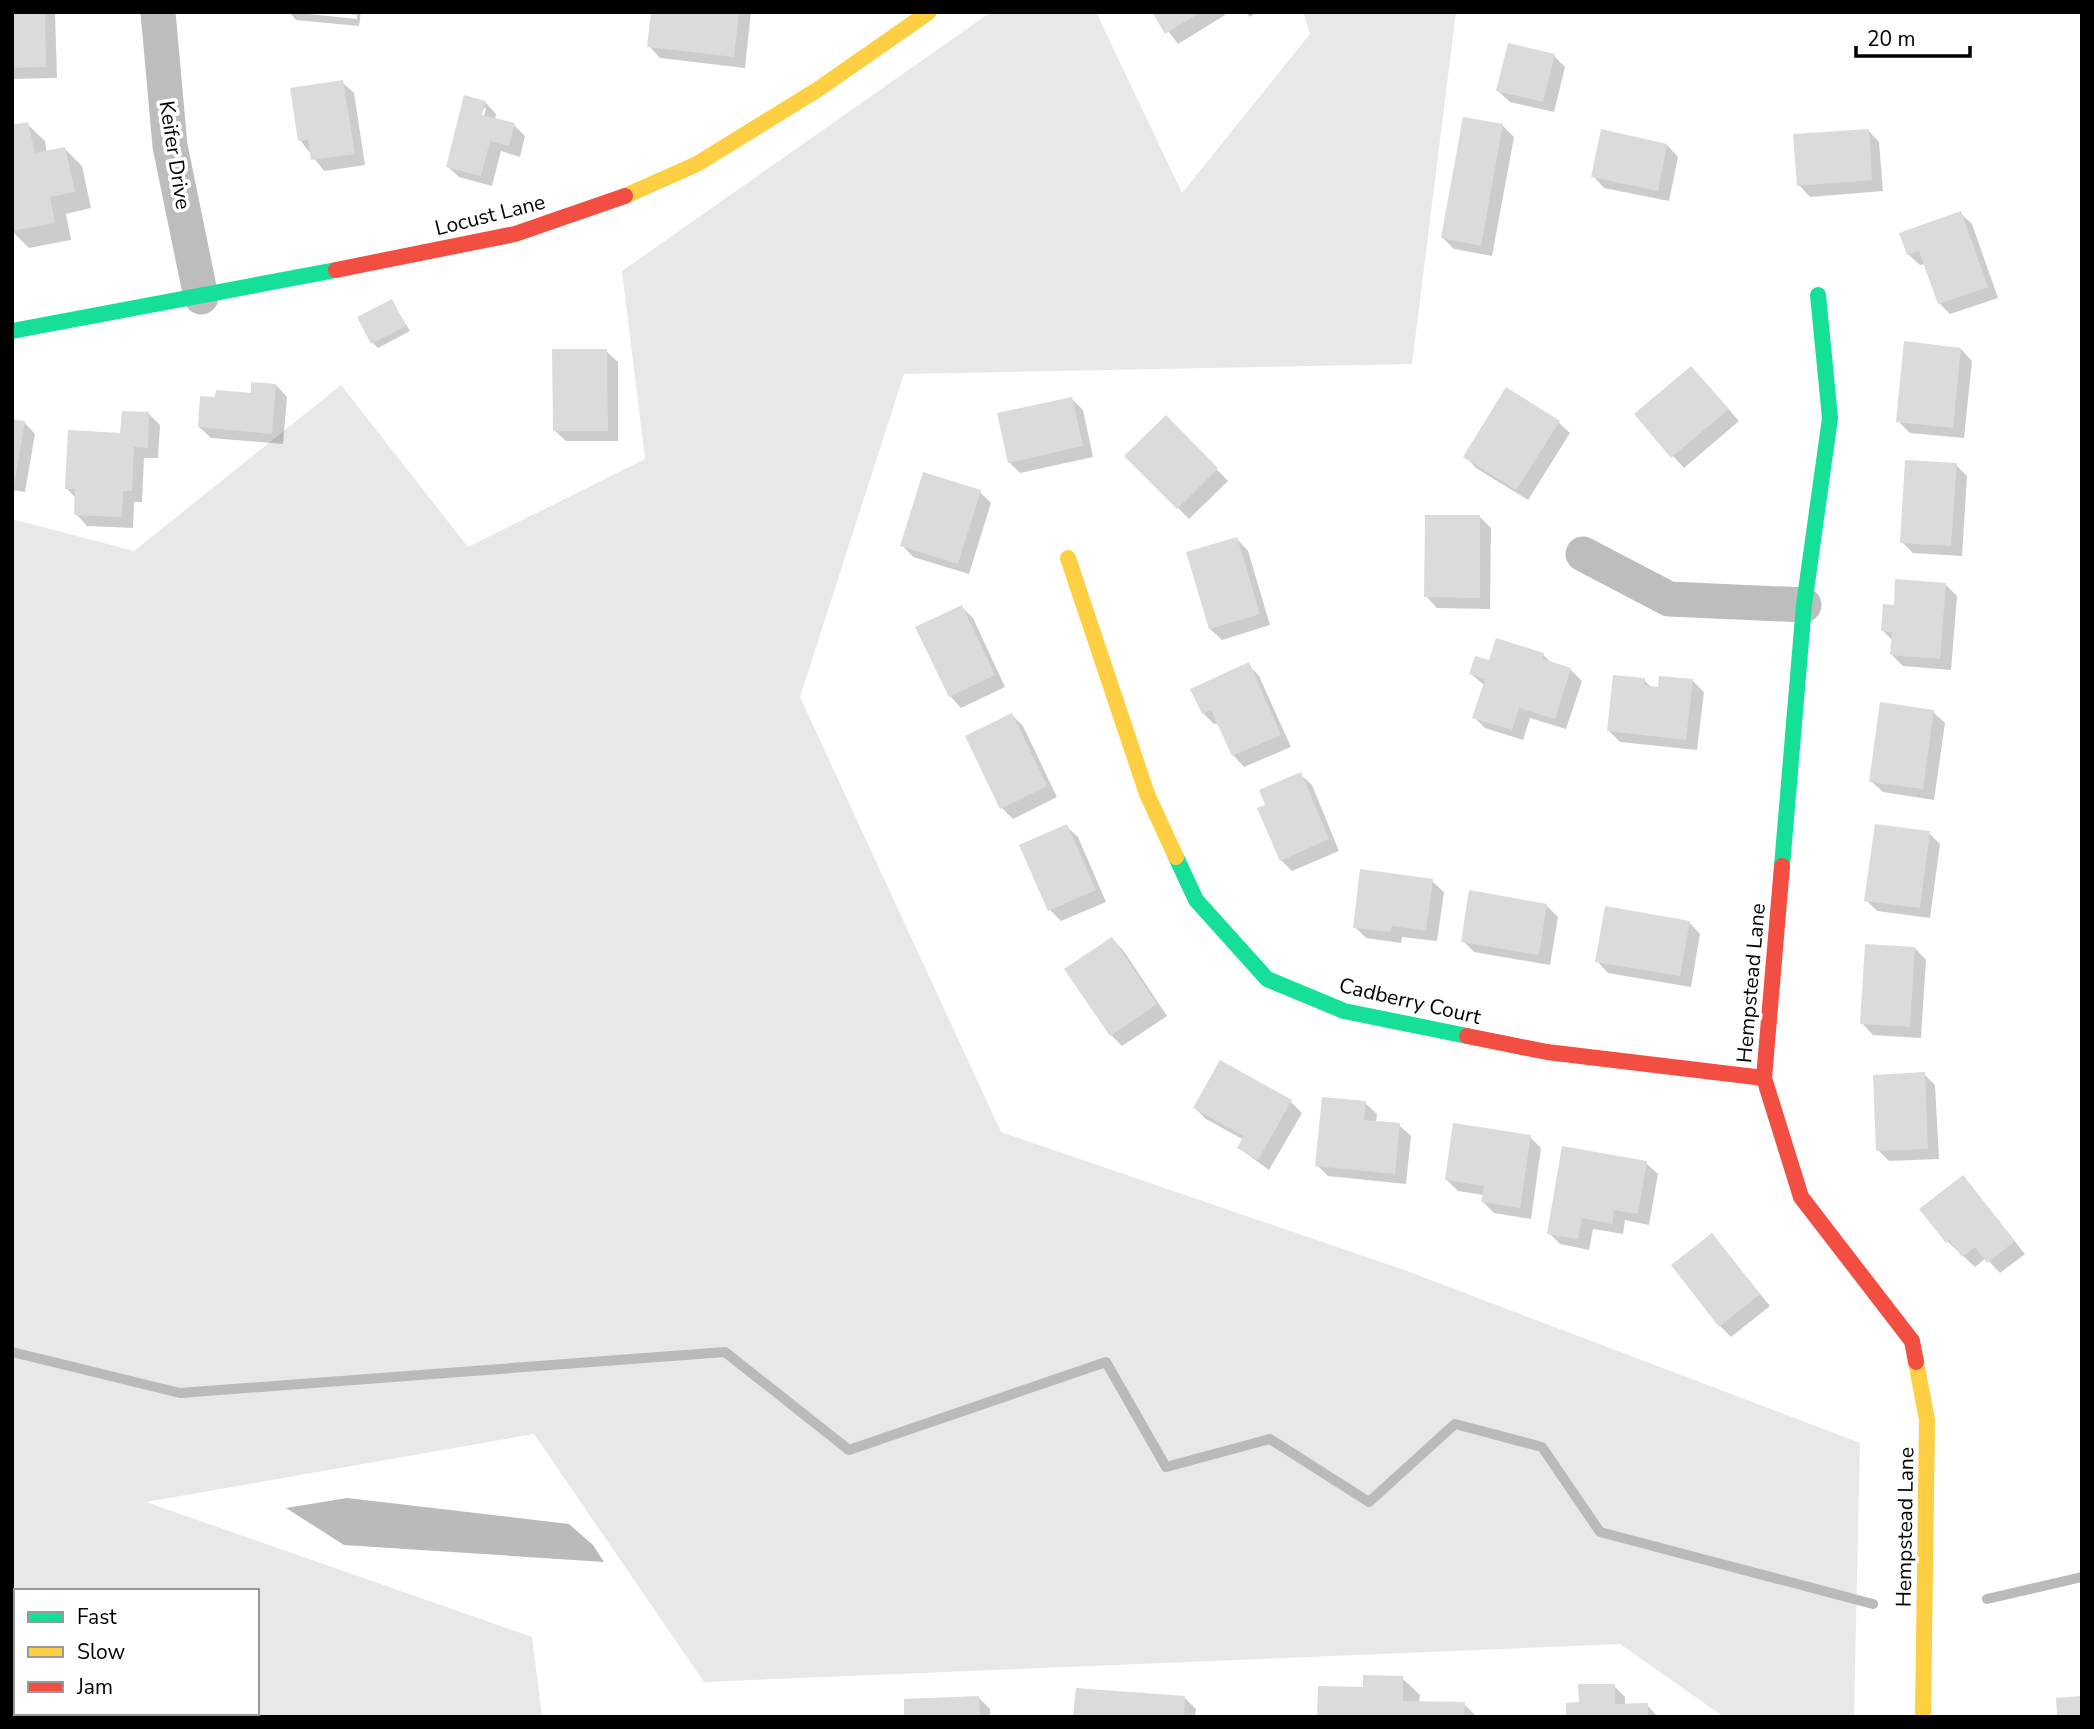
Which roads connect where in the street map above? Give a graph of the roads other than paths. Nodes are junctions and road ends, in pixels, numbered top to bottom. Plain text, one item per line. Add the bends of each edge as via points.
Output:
1 (158, 12) edge
2 (929, 12) edge
3 (1818, 295) dead end
4 (201, 297) junction
5 (12, 331) edge
6 (1583, 554) dead end
7 (1068, 558) dead end
8 (1804, 605) junction
9 (1764, 1078) junction
10 (1923, 1717) edge

1 - 4 street, Keifer Drive via 170,146
2 - 4 street, Locust Lane via 817,90 697,164 611,203 515,234
3 - 8 street, Hempstead Lane via 1830,418
4 - 5 street, Locust Lane
6 - 8 street via 1669,598
7 - 9 street, Cadberry Court via 1147,794 1196,900 1267,979 1344,1011 1547,1052
8 - 9 street, Hempstead Lane
9 - 10 street, Hempstead Lane via 1801,1197 1912,1341 1927,1420

